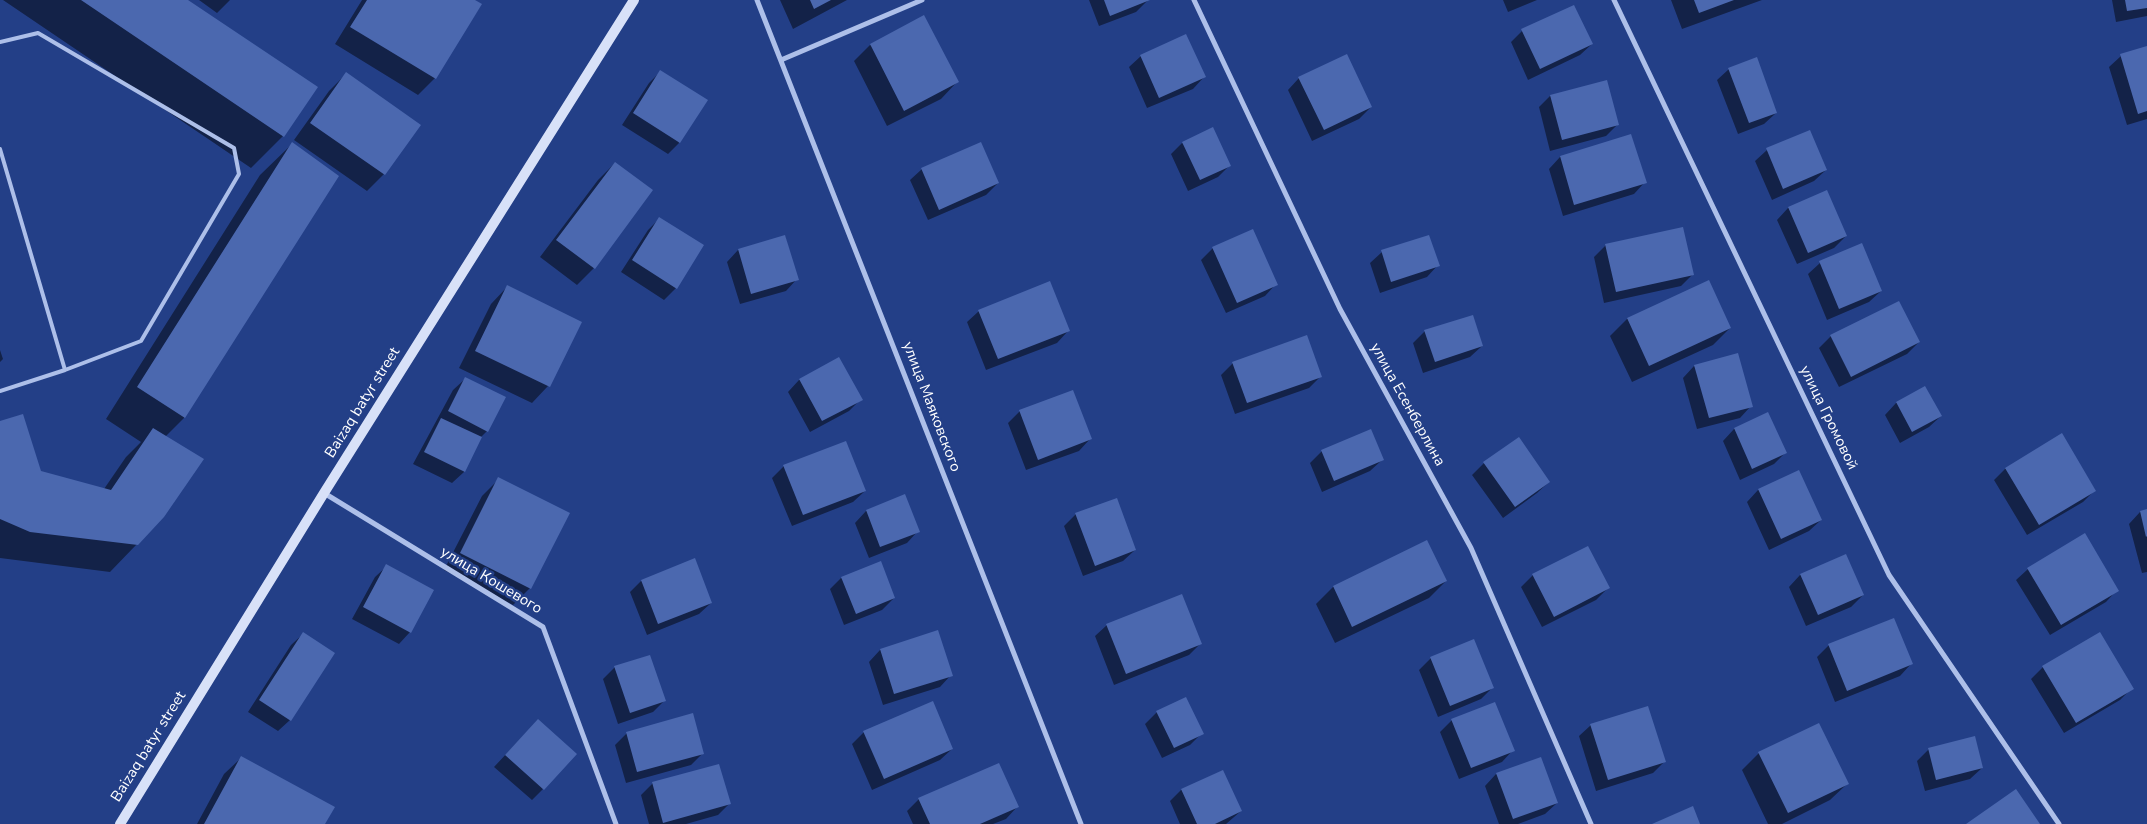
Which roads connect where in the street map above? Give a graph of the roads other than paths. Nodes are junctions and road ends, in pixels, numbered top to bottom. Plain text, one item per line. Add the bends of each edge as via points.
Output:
1 (634, 0) edge
2 (757, 0) edge
3 (922, 0) edge
4 (1194, 0) edge
5 (1614, 0) edge
6 (0, 42) edge
7 (781, 60) junction
8 (0, 149) edge
9 (65, 370) junction
10 (0, 391) edge
11 (324, 493) junction
12 (120, 824) edge
13 (616, 824) edge
14 (1081, 824) edge
15 (1591, 824) edge
16 (2059, 824) edge

1 - 11 main road, Baizaq batyr street
2 - 7 street, улица Маяковского
3 - 7 street
4 - 15 street, улица Есенберлина via 1340,309 1471,548
5 - 16 street, улица Громовой via 1889,575
6 - 9 lane via 38,34 234,148 239,174 141,341
7 - 14 street, улица Маяковского
8 - 9 lane
9 - 10 lane
11 - 12 main road, Baizaq batyr street
11 - 13 street, улица Кошевого via 543,627

